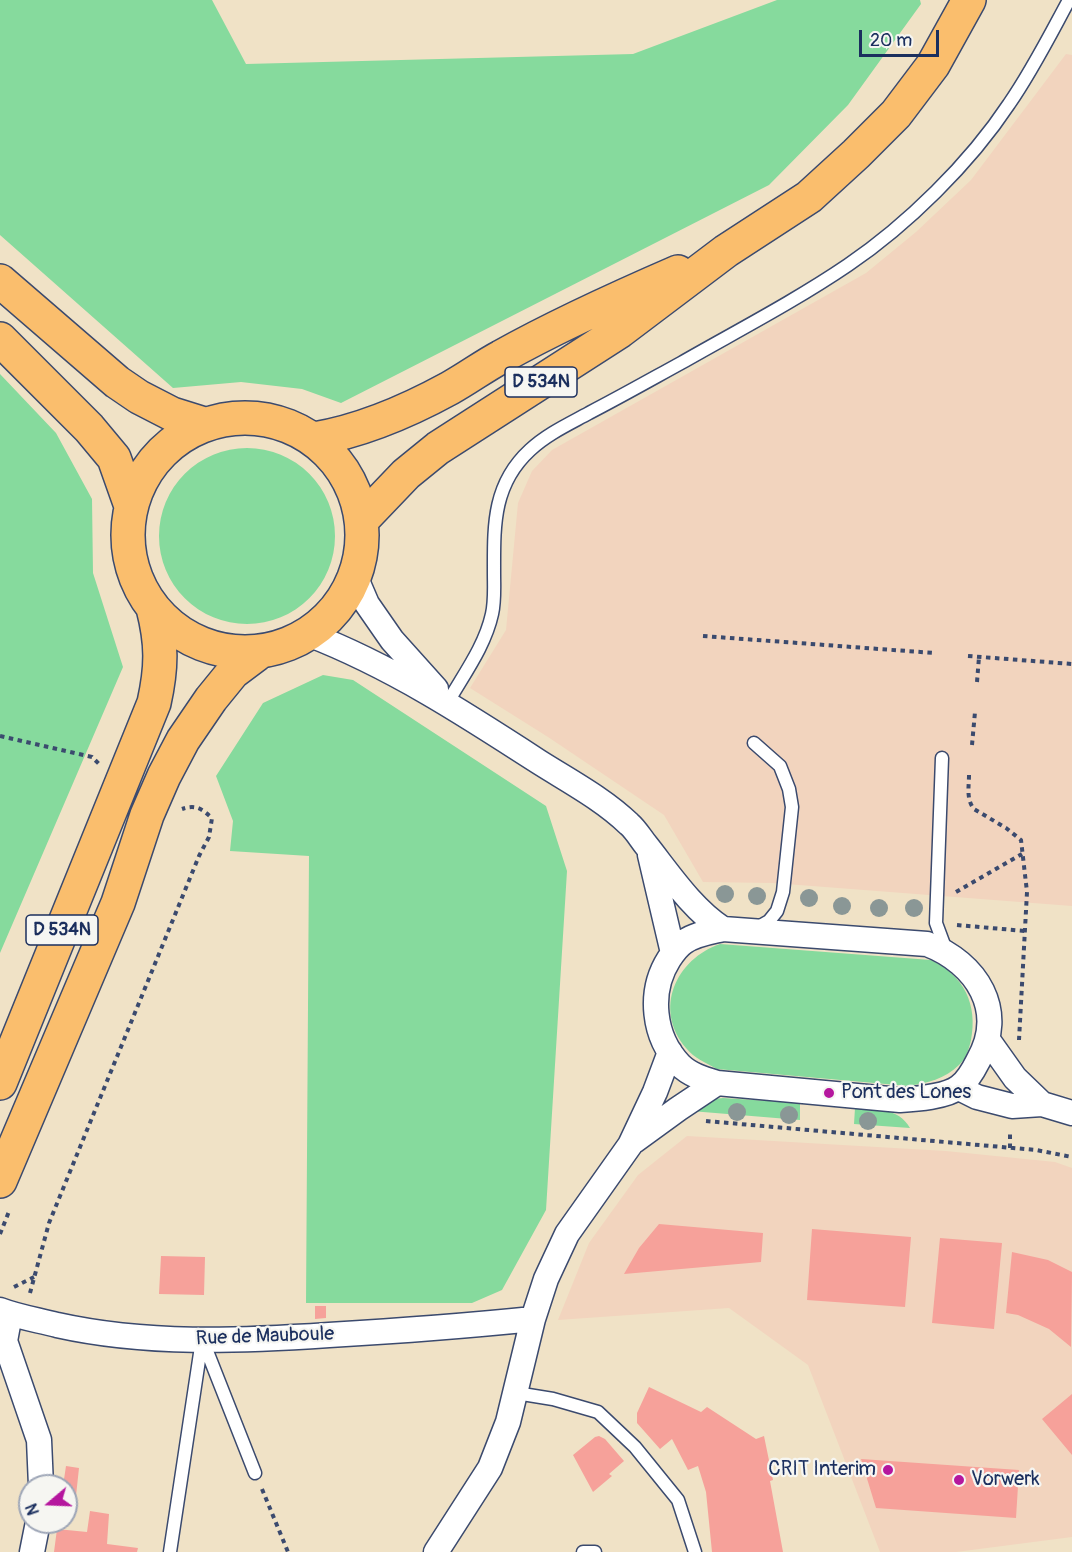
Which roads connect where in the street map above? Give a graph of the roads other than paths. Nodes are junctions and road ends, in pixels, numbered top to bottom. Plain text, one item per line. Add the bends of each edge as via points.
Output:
1 (969, 0) edge
2 (1069, 0) edge
3 (726, 251) junction
4 (0, 281) edge
5 (0, 339) edge
6 (204, 424) junction
7 (314, 439) junction
8 (131, 506) junction
9 (362, 520) junction
10 (355, 576) junction
11 (153, 608) junction
12 (308, 634) junction
13 (261, 651) junction
14 (448, 702) junction
15 (754, 743) dead end
16 (942, 758) dead end
17 (648, 847) junction
18 (723, 929) junction
19 (753, 930) junction
20 (947, 952) junction
21 (673, 953) junction
22 (988, 1040) junction
23 (670, 1052) junction
24 (0, 1083) edge
25 (717, 1083) junction
26 (959, 1088) junction
27 (1042, 1104) junction
28 (1072, 1113) edge
29 (630, 1144) junction
30 (0, 1181) edge
31 (10, 1308) edge
32 (533, 1319) junction
33 (202, 1340) junction
34 (516, 1394) junction
35 (255, 1473) road end
36 (40, 1474) edge
37 (36, 1534) edge
38 (32, 1552) edge
39 (170, 1552) edge
40 (436, 1552) edge
41 (583, 1552) edge
42 (595, 1552) edge
43 (695, 1552) edge

1 - 3 main road, D 534N via 933,65 896,114 809,197
2 - 14 lane via 1009,105 968,158 892,230 810,289 553,433 530,450 510,474 499,500 494,524 493,612 485,639
3 - 7 main road, D 534N via 606,303 394,415 340,435
3 - 9 main road, D 534N via 620,331 438,448 406,474
4 - 6 main road via 139,398
5 - 8 main road via 114,458
6 - 7 main road via 232,417 261,418 289,425
6 - 8 main road via 165,448 138,485
7 - 9 main road via 343,471
8 - 11 main road via 130,560
9 - 10 main road via 361,558
10 - 12 main road via 344,599
10 - 14 street via 367,604 392,640
11 - 13 main road via 170,625 205,645 237,652
11 - 24 main road, D 534N via 161,652 154,703
12 - 13 main road
12 - 14 street via 379,664
13 - 30 main road, D 534N via 234,672 211,699 164,776 118,903
14 - 17 street via 597,800 629,824
15 - 19 lane via 780,766 792,807 780,902 768,921
16 - 20 lane via 936,922
17 - 18 street via 691,901
17 - 21 street
18 - 19 street
18 - 21 street via 691,938
19 - 20 street via 927,944
20 - 22 street via 976,980 986,1001 991,1025
21 - 23 street via 656,992 657,1020
22 - 26 street
22 - 27 street via 1015,1078
23 - 25 street via 682,1067
23 - 29 street
25 - 26 street via 900,1100
25 - 29 street
26 - 27 street via 1012,1106
27 - 28 street
29 - 32 street via 567,1234
31 - 33 street, Rue de Mauboule via 85,1331 144,1339
31 - 36 street via 5,1341 39,1440
32 - 33 street, Rue de Mauboule via 438,1329
32 - 34 street
33 - 35 lane
33 - 39 lane
34 - 40 street via 490,1468
34 - 43 lane via 553,1399 598,1412 635,1447 678,1500
37 - 38 street
41 - 42 lane

